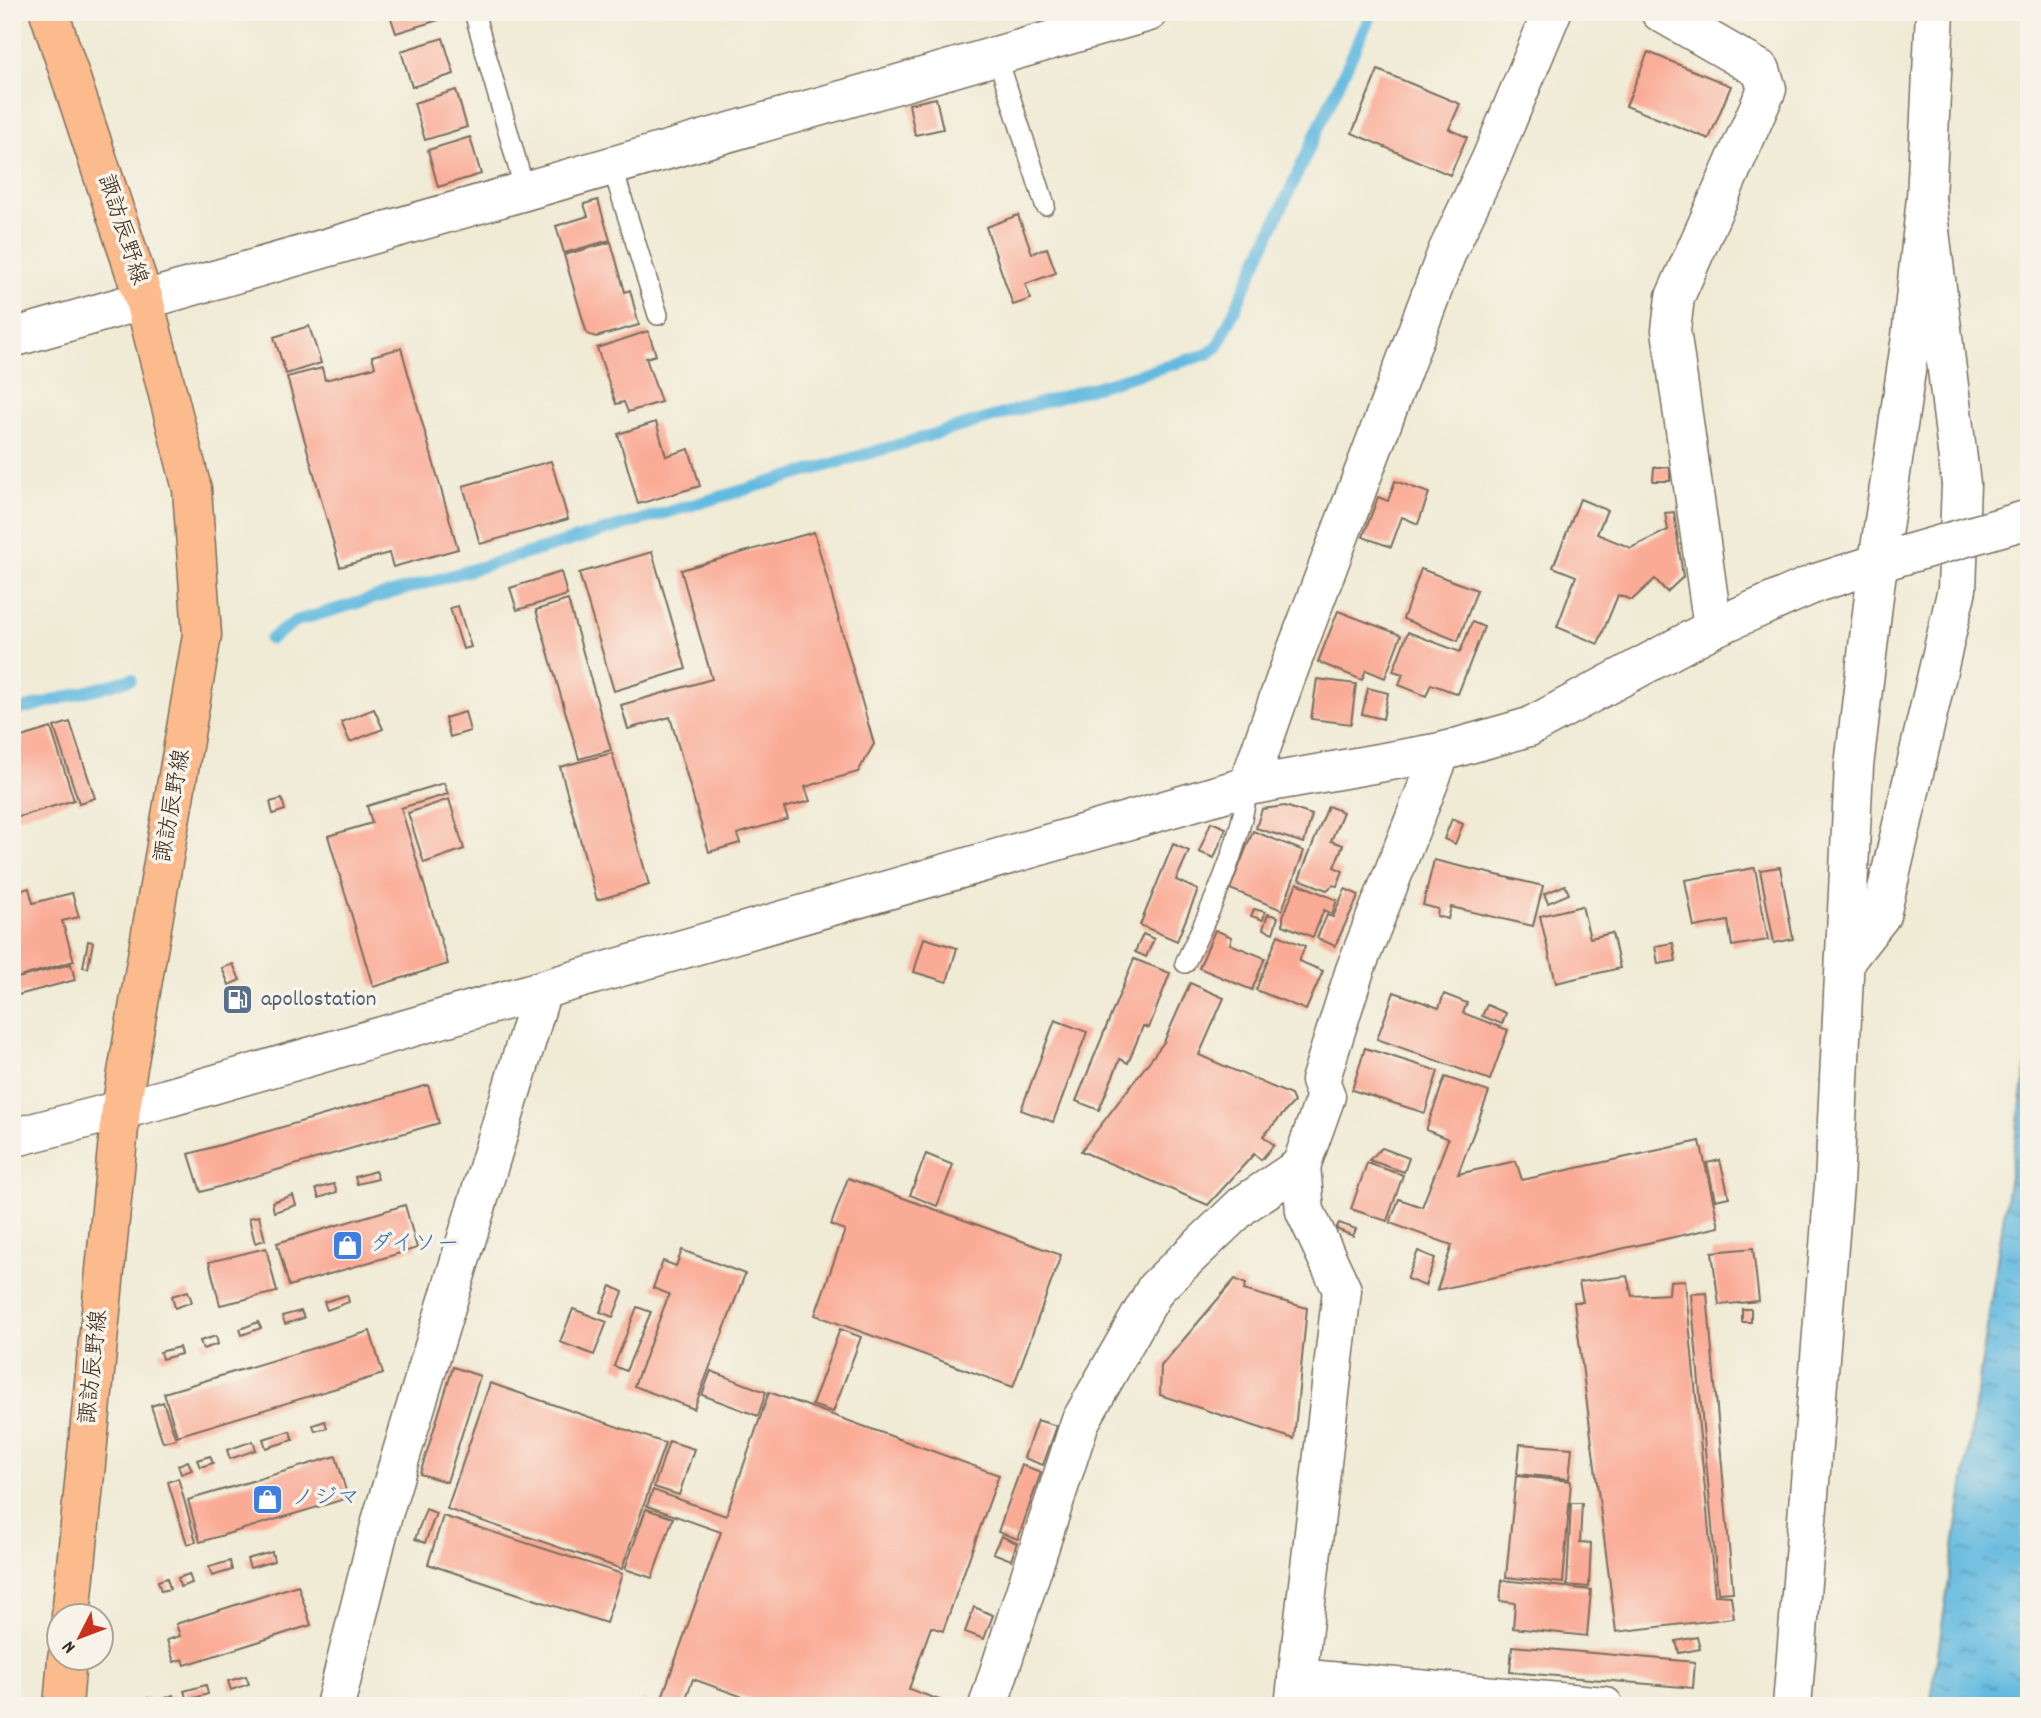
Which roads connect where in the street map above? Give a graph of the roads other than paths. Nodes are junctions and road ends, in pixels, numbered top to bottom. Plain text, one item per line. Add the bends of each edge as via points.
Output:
1 (49, 12) edge
2 (474, 12) edge
3 (1149, 12) edge
4 (1552, 12) edge
5 (1660, 12) edge
6 (1935, 12) edge
7 (997, 57) junction
8 (612, 166) junction
9 (525, 191) junction
10 (1926, 198) junction
11 (1045, 205) dead end
12 (144, 300) junction
13 (658, 315) dead end
14 (12, 338) edge
15 (2029, 519) edge
16 (1891, 558) junction
17 (1713, 628) junction
18 (1441, 752) junction
19 (1248, 786) junction
20 (1845, 961) junction
21 (1185, 963) dead end
22 (542, 990) junction
23 (121, 1108) junction
24 (12, 1138) edge
25 (1301, 1166) junction
26 (72, 1602) edge
27 (66, 1672) edge
28 (1296, 1692) edge
29 (63, 1706) edge
30 (335, 1706) edge
31 (988, 1706) edge
32 (1604, 1706) edge
33 (1792, 1706) edge

1 - 12 main road, 諏訪辰野線
2 - 9 lane
3 - 7 street
4 - 19 street via 1447,252
5 - 17 street via 1761,70 1767,89 1675,297 1671,330
6 - 10 street
7 - 8 street
7 - 11 lane
8 - 9 street
8 - 13 lane
9 - 12 street
10 - 16 street
10 - 20 street via 1961,484 1957,589 1881,915
12 - 14 street
12 - 23 main road, 諏訪辰野線 via 192,489 202,635
15 - 16 street, bridge
16 - 17 street via 1816,583
16 - 20 street via 1854,766
17 - 18 street via 1529,727
18 - 19 street
18 - 25 street via 1355,970 1320,1081 1326,1096
19 - 21 lane via 1210,912
19 - 22 street
20 - 33 street via 1834,1184
22 - 23 street
22 - 30 street via 382,1518
23 - 24 street
23 - 26 main road, 諏訪辰野線
25 - 28 street via 1305,1211 1342,1290
25 - 31 street via 1243,1205 1150,1298 1080,1422
27 - 29 main road
28 - 32 street

